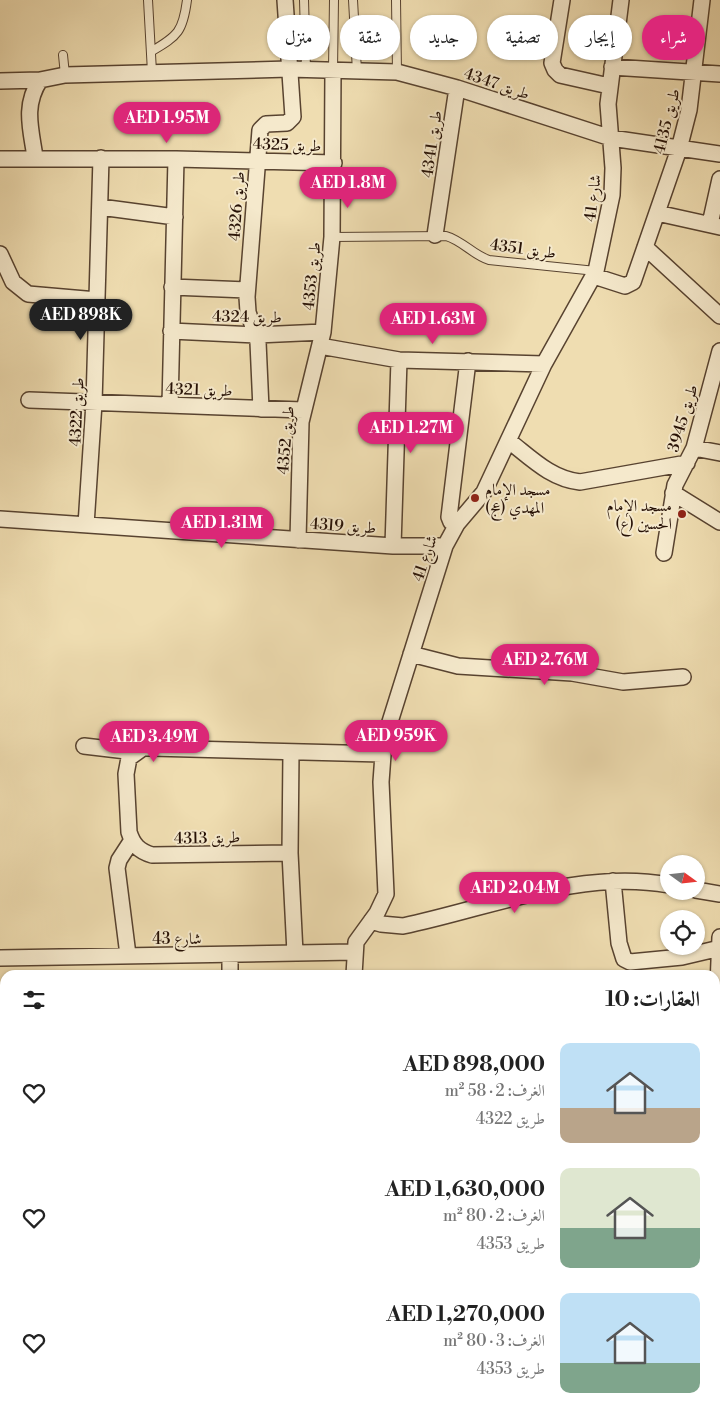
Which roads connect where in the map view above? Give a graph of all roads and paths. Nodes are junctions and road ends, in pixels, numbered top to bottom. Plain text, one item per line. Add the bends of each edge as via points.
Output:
1 (148, 0) edge
2 (187, 0) edge
3 (285, 0) edge
4 (304, 0) edge
5 (334, 0) edge
6 (353, 0) edge
7 (396, 0) edge
8 (562, 0) edge
9 (621, 0) edge
10 (702, 0) edge
11 (354, 15) edge
12 (396, 15) edge
13 (152, 51) junction
14 (63, 55) dead end
15 (356, 60) edge
16 (397, 60) edge
17 (612, 67) junction
18 (288, 69) junction
19 (306, 70) junction
20 (333, 70) junction
21 (357, 71) junction
22 (152, 72) junction
23 (397, 72) junction
24 (696, 72) junction
25 (720, 74) edge
26 (65, 75) junction
27 (40, 80) junction
28 (0, 81) edge
29 (609, 86) junction
30 (457, 88) junction
31 (611, 138) junction
32 (679, 149) junction
33 (720, 154) edge
34 (35, 157) junction
35 (0, 158) edge
36 (101, 158) junction
37 (176, 159) junction
38 (257, 161) junction
39 (334, 163) junction
40 (720, 179) edge
41 (100, 207) junction
42 (657, 213) junction
43 (175, 217) junction
44 (715, 225) edge
45 (435, 235) junction
46 (332, 237) junction
47 (645, 247) junction
48 (0, 254) edge
49 (595, 273) junction
50 (172, 288) junction
51 (247, 290) junction
52 (97, 300) junction
53 (720, 316) edge
54 (171, 331) junction
55 (257, 335) junction
56 (322, 339) junction
57 (720, 351) edge
58 (399, 360) junction
59 (468, 361) junction
60 (544, 364) junction
61 (29, 400) dead end
62 (94, 403) junction
63 (170, 406) junction
64 (262, 409) junction
65 (303, 410) junction
66 (508, 441) junction
67 (694, 448) junction
68 (720, 453) edge
69 (687, 463) junction
70 (673, 493) junction
71 (0, 519) edge
72 (720, 522) edge
73 (457, 524) junction
74 (86, 525) junction
75 (298, 540) junction
76 (393, 546) junction
77 (445, 546) junction
78 (664, 553) dead end
79 (411, 654) junction
80 (683, 677) dead end
81 (84, 746) dead end
82 (136, 752) junction
83 (290, 752) junction
84 (382, 754) junction
85 (132, 840) junction
86 (290, 853) junction
87 (613, 881) junction
88 (660, 884) edge
89 (705, 892) edge
90 (720, 894) edge
91 (371, 921) junction
92 (720, 937) edge
93 (720, 948) edge
94 (354, 952) junction
95 (295, 954) junction
96 (128, 955) junction
97 (230, 955) junction
98 (0, 958) edge
99 (230, 970) edge
100 (354, 970) edge
101 (719, 970) edge

1 - 13 lane
2 - 13 lane via 174,38
3 - 18 street, طريق 4326
4 - 19 lane
5 - 20 lane
6 - 11 lane
7 - 12 lane
8 - 29 street via 552,63 555,70 560,75
9 - 17 street, شارع 41
10 - 24 street, طريق 4135
13 - 22 lane
14 - 26 lane
15 - 21 lane
16 - 23 lane
17 - 24 street
17 - 29 street, شارع 41
18 - 19 street, طريق 4347
18 - 22 street, طريق 4347
18 - 38 street, طريق 4326 via 293,117 287,122 261,127
19 - 20 street, طريق 4347
20 - 21 street, طريق 4347
20 - 39 street, طريق 4353
21 - 23 street, طريق 4347
22 - 26 street, طريق 4347
23 - 30 street, طريق 4347
24 - 25 street
24 - 32 street, طريق 4135
26 - 27 street, طريق 4347
27 - 28 street, طريق 4347
27 - 34 street via 29,104
29 - 31 street, شارع 41
30 - 31 street, طريق 4347
30 - 45 street, طريق 4341
31 - 32 street, طريق 4347
31 - 49 street, شارع 41 via 612,195
32 - 33 street, طريق 4347
32 - 42 street, طريق 4135
34 - 35 street, طريق 4325
34 - 36 street, طريق 4325
36 - 37 street, طريق 4325
36 - 41 street, طريق 4322
37 - 38 street, طريق 4325
37 - 43 street
38 - 39 street, طريق 4325
38 - 51 street, طريق 4326
39 - 46 street, طريق 4353
40 - 44 street
41 - 43 street
41 - 52 street, طريق 4322
42 - 44 street
42 - 47 street, طريق 4135
43 - 50 street
45 - 46 lane, طريق 4351
45 - 49 lane, طريق 4351 via 455,239 489,260
46 - 56 street, طريق 4353
47 - 49 street, طريق 4135 via 631,285 625,286
47 - 53 street
48 - 52 street via 13,282 28,294
49 - 60 street, شارع 41
50 - 51 street, طريق 4324
50 - 54 street
51 - 55 street, طريق 4326 via 248,312
52 - 62 street, طريق 4322
54 - 55 street, طريق 4324
54 - 63 street
55 - 56 street, طريق 4324
55 - 64 street, طريق 4326
56 - 58 street
56 - 65 street, طريق 4352
57 - 67 street, طريق 3945
58 - 59 street
58 - 76 street
59 - 60 street
59 - 73 street via 449,516 451,522
60 - 66 street, شارع 41
61 - 62 street, طريق 4321
62 - 63 street, طريق 4321
62 - 74 street, طريق 4322
63 - 64 street, طريق 4321
64 - 65 street, طريق 4321
65 - 75 street, طريق 4352
66 - 69 street via 547,470 568,480 586,481
66 - 73 street, شارع 41 via 484,492
67 - 68 street
67 - 69 street, طريق 3945
69 - 70 street, طريق 3945 via 678,476
70 - 72 street
70 - 78 street, طريق 3945
71 - 74 street, طريق 4319
73 - 77 street, شارع 41
74 - 75 street, طريق 4319
75 - 76 street, طريق 4319
76 - 77 street, طريق 4319
77 - 79 street, شارع 41
79 - 80 street via 458,666 572,673 623,682
79 - 84 street, شارع 41
81 - 82 street
82 - 83 street via 152,748
82 - 85 street via 126,766
83 - 84 street
83 - 86 street
84 - 91 street, شارع 41 via 387,883 382,904
85 - 86 street, طريق 4313 via 144,853 152,855
85 - 96 street via 117,868
86 - 95 street
87 - 88 street
87 - 91 street via 541,892 403,926
87 - 93 street via 619,943 624,959 630,962 682,958
89 - 90 street
91 - 94 street, شارع 41 via 361,933
92 - 93 street
93 - 101 street
94 - 95 street, شارع 43
94 - 100 street, شارع 41
95 - 97 street, شارع 43
96 - 97 street, شارع 43
96 - 98 street, شارع 43
97 - 99 street

